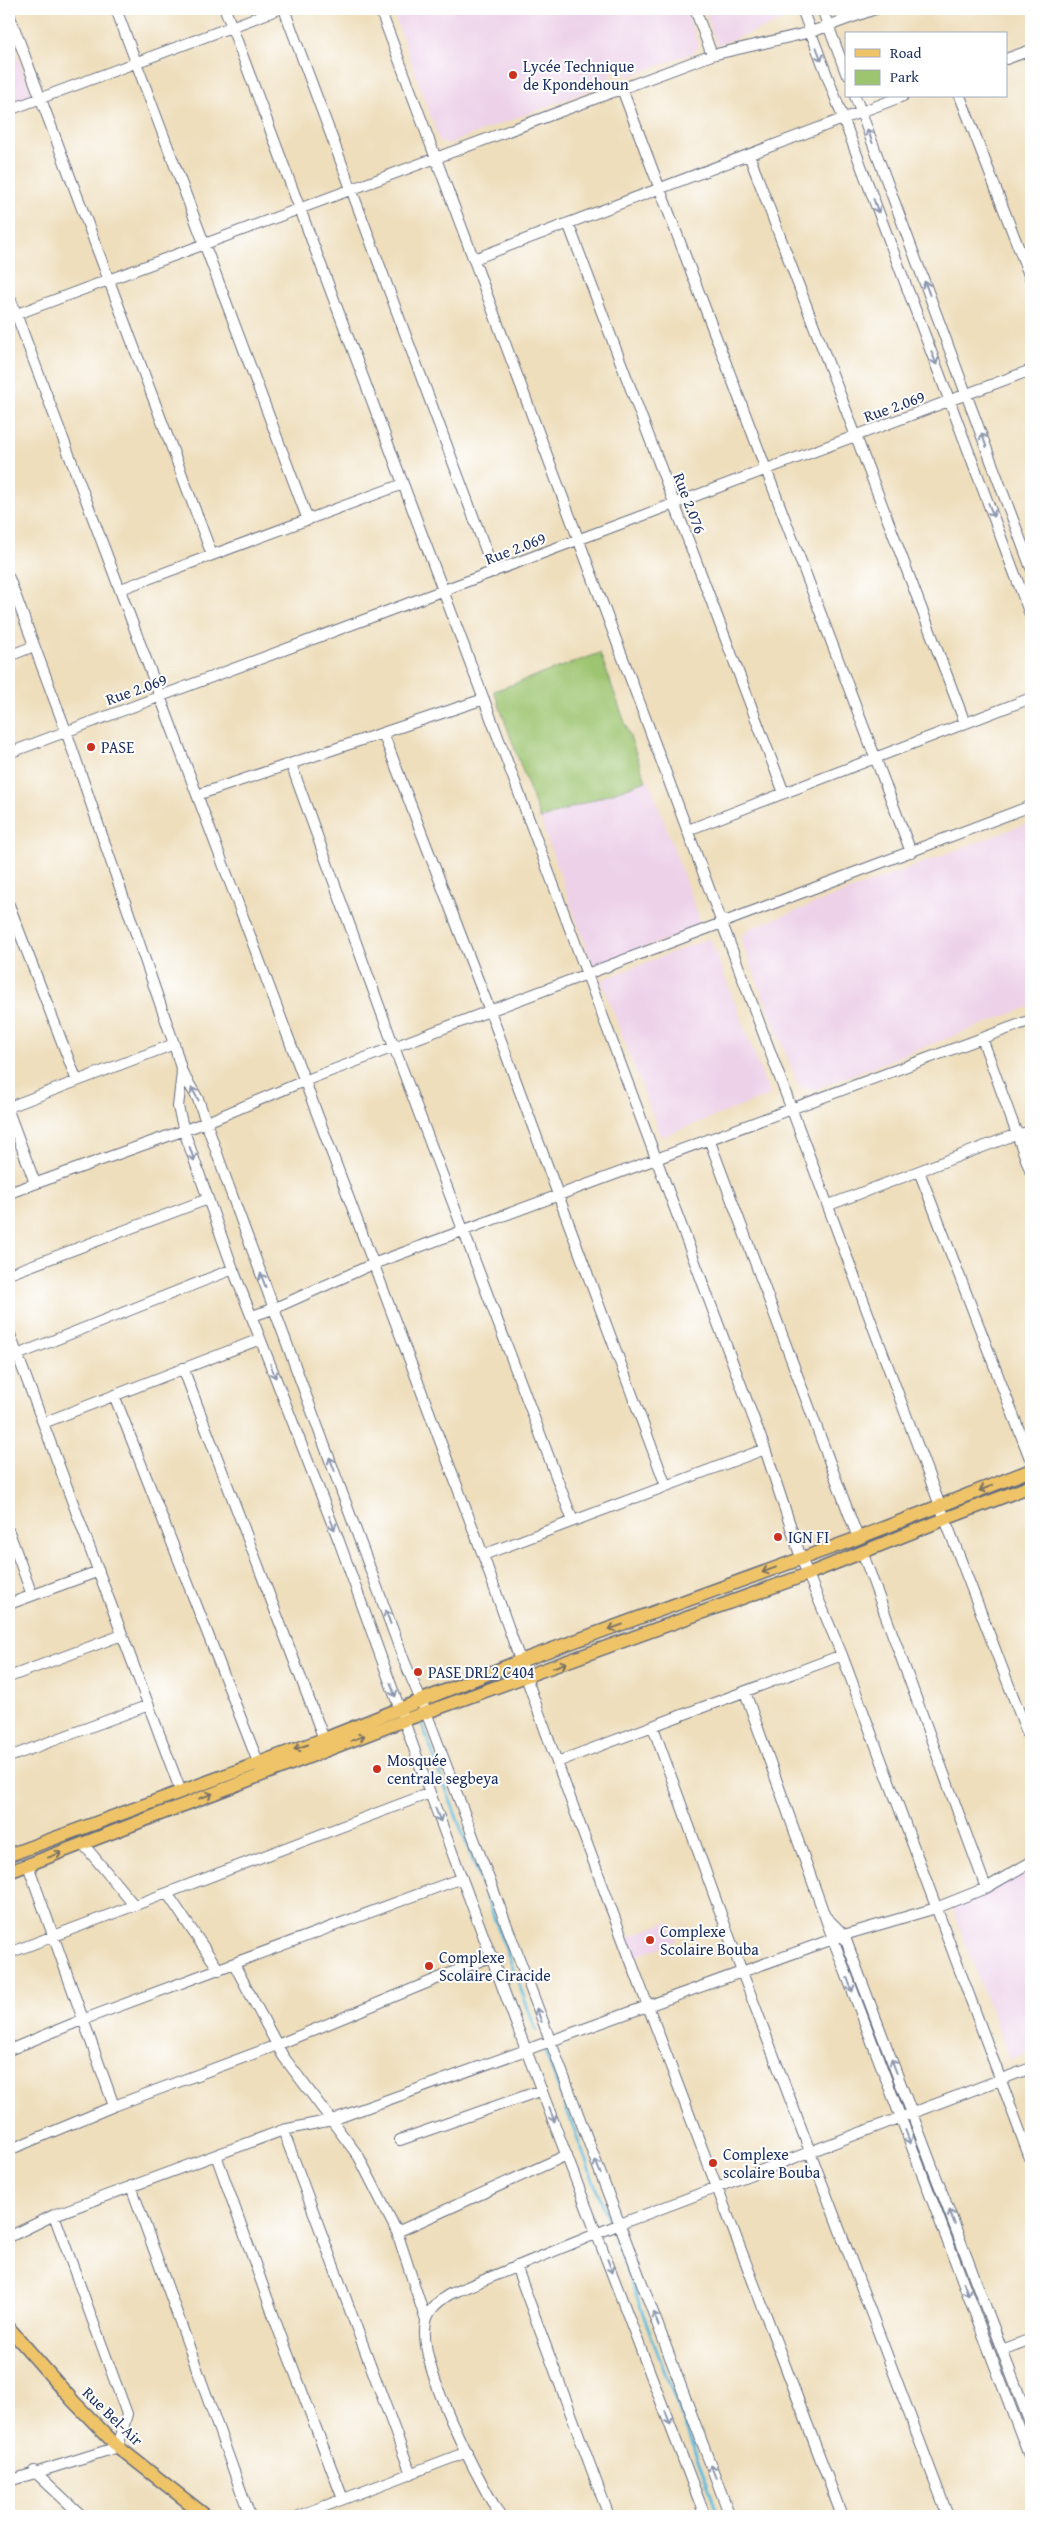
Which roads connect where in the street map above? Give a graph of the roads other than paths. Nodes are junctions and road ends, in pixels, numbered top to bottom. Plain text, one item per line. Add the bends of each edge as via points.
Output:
1 (116, 9) edge
2 (225, 9) edge
3 (279, 9) edge
4 (284, 9) edge
5 (380, 9) edge
6 (695, 9) edge
7 (802, 9) edge
8 (822, 9) edge
9 (875, 9) edge
10 (9, 14) edge
11 (232, 26) junction
12 (828, 26) junction
13 (811, 32) junction
14 (1031, 50) edge
15 (712, 56) junction
16 (1008, 58) edge
17 (136, 62) junction
18 (845, 70) edge
19 (622, 89) junction
20 (40, 98) junction
21 (856, 98) edge
22 (898, 98) edge
23 (961, 98) edge
24 (9, 110) edge
25 (861, 112) junction
26 (844, 119) junction
27 (749, 154) junction
28 (436, 158) junction
29 (660, 188) junction
30 (352, 190) junction
31 (300, 209) junction
32 (568, 223) junction
33 (204, 244) junction
34 (474, 259) junction
35 (109, 280) junction
36 (1031, 280) edge
37 (9, 295) edge
38 (13, 316) edge
39 (1031, 370) edge
40 (967, 395) junction
41 (950, 401) junction
42 (857, 435) junction
43 (766, 470) junction
44 (403, 484) junction
45 (674, 504) junction
46 (308, 520) junction
47 (579, 540) junction
48 (212, 555) junction
49 (1031, 568) edge
50 (494, 572) junction
51 (9, 578) edge
52 (121, 590) junction
53 (443, 590) junction
54 (1031, 617) edge
55 (34, 646) junction
56 (9, 656) edge
57 (160, 696) junction
58 (1031, 698) edge
59 (484, 699) junction
60 (965, 723) junction
61 (66, 731) junction
62 (383, 734) junction
63 (9, 753) edge
64 (875, 758) junction
65 (291, 764) junction
66 (784, 793) junction
67 (197, 796) junction
68 (1031, 806) edge
69 (688, 830) junction
70 (910, 852) junction
71 (9, 905) edge
72 (723, 923) junction
73 (587, 974) junction
74 (490, 1011) junction
75 (1031, 1020) edge
76 (982, 1038) junction
77 (174, 1044) junction
78 (394, 1047) junction
79 (182, 1072) junction
80 (77, 1081) junction
81 (304, 1082) junction
82 (9, 1107) edge
83 (793, 1108) junction
84 (9, 1113) edge
85 (207, 1122) junction
86 (184, 1131) junction
87 (1031, 1132) edge
88 (1018, 1134) junction
89 (709, 1139) junction
90 (656, 1159) junction
91 (919, 1172) junction
92 (1031, 1173) edge
93 (36, 1183) junction
94 (9, 1193) edge
95 (557, 1196) junction
96 (208, 1199) junction
97 (829, 1205) junction
98 (463, 1230) junction
99 (372, 1264) junction
100 (233, 1269) junction
101 (9, 1274) edge
102 (273, 1309) junction
103 (252, 1316) junction
104 (9, 1332) edge
105 (260, 1339) junction
106 (17, 1355) junction
107 (183, 1368) junction
108 (114, 1395) junction
109 (43, 1423) junction
110 (765, 1449) junction
111 (1031, 1460) edge
112 (1031, 1470) edge
113 (666, 1486) junction
114 (1031, 1486) edge
115 (941, 1505) junction
116 (945, 1518) junction
117 (573, 1521) junction
118 (9, 1532) edge
119 (858, 1538) junction
120 (863, 1554) junction
121 (483, 1555) junction
122 (801, 1558) junction
123 (99, 1571) junction
124 (808, 1574) junction
125 (32, 1595) junction
126 (9, 1604) edge
127 (122, 1635) junction
128 (842, 1655) junction
129 (520, 1661) junction
130 (9, 1677) edge
131 (525, 1677) junction
132 (745, 1692) junction
133 (420, 1699) junction
134 (149, 1705) junction
135 (399, 1707) junction
136 (426, 1712) junction
137 (405, 1720) junction
138 (653, 1727) junction
139 (324, 1738) junction
140 (1031, 1743) edge
141 (9, 1757) edge
142 (258, 1762) junction
143 (557, 1762) junction
144 (181, 1792) junction
145 (430, 1794) junction
146 (84, 1845) junction
147 (9, 1855) edge
148 (1031, 1862) edge
149 (28, 1865) junction
150 (9, 1872) edge
151 (462, 1878) junction
152 (986, 1888) junction
153 (167, 1893) junction
154 (134, 1906) junction
155 (936, 1908) junction
156 (825, 1916) junction
157 (844, 1935) junction
158 (52, 1936) junction
159 (833, 1939) junction
160 (9, 1953) edge
161 (492, 1956) junction
162 (234, 1964) junction
163 (219, 1970) junction
164 (742, 1972) junction
165 (648, 2007) junction
166 (82, 2020) junction
167 (550, 2042) junction
168 (278, 2045) junction
169 (9, 2050) edge
170 (526, 2050) junction
171 (1031, 2068) edge
172 (1001, 2080) junction
173 (542, 2090) junction
174 (114, 2106) junction
175 (912, 2113) junction
176 (901, 2118) junction
177 (332, 2120) junction
178 (282, 2130) junction
179 (400, 2140) dead end
180 (9, 2150) edge
181 (812, 2152) junction
182 (216, 2155) junction
183 (567, 2155) junction
184 (1031, 2161) edge
185 (132, 2186) junction
186 (719, 2188) junction
187 (54, 2215) junction
188 (620, 2224) junction
189 (397, 2232) junction
190 (597, 2233) junction
191 (9, 2236) edge
192 (516, 2266) junction
193 (426, 2321) junction
194 (9, 2328) edge
195 (1031, 2339) edge
196 (1002, 2350) junction
197 (1031, 2426) edge
198 (118, 2447) junction
199 (467, 2452) junction
200 (1031, 2461) edge
201 (34, 2471) junction
202 (411, 2474) junction
203 (9, 2481) edge
204 (344, 2499) junction
205 (82, 2516) edge
206 (206, 2516) edge
207 (250, 2516) edge
208 (300, 2516) edge
209 (499, 2516) edge
210 (609, 2516) edge
211 (706, 2516) edge
212 (730, 2516) edge
213 (842, 2516) edge
214 (948, 2516) edge

1 - 17 street
2 - 11 street
3 - 11 street
4 - 30 street
5 - 28 street
6 - 15 street
7 - 13 street
8 - 12 street
9 - 12 street
10 - 20 street
11 - 17 street
11 - 31 street
12 - 13 street
12 - 18 street
13 - 15 street
13 -> 26 street
14 - 16 street
15 - 19 street
17 - 20 street
17 - 33 street
19 - 28 street
19 - 29 street
20 - 24 street
20 - 35 street
21 - 25 street
22 - 25 street
23 - 36 street
25 - 26 street
40 -> 25 street
26 - 27 street
26 -> 41 street
27 - 29 street
27 - 42 street
28 - 30 street
28 - 34 street
29 - 32 street
29 - 43 street
30 - 31 street
30 - 50 street
31 - 33 street
31 - 44 street
32 - 34 street
32 - 45 street, Rue 2.076
33 - 35 street
33 - 46 street
34 - 47 street
35 - 38 street
35 - 48 street
37 - 38 street
38 - 52 street
39 - 40 street, Rue 2.069
40 - 41 street, Rue 2.069
49 -> 40 street
41 - 42 street, Rue 2.069
41 -> 54 street
42 - 43 street, Rue 2.069
42 - 60 street
43 - 45 street, Rue 2.069
43 - 64 street
44 - 46 street
44 - 53 street
45 - 47 street, Rue 2.069
45 - 66 street, Rue 2.076
46 - 48 street
47 - 50 street, Rue 2.069
47 - 69 street
48 - 52 street
50 - 53 street, Rue 2.069
51 - 55 street
52 - 57 street
53 - 57 street, Rue 2.069
53 - 59 street
55 - 56 street
55 - 61 street
57 - 61 street, Rue 2.069
57 - 67 street
58 - 60 street
59 - 62 street
59 - 73 street
60 - 64 street
61 - 63 street, Rue 2.069
61 - 77 street
62 - 65 street
62 - 74 street
64 - 66 street
64 - 70 street
65 - 67 street
65 - 78 street
66 - 69 street
67 - 81 street
68 - 70 street
69 - 72 street
70 - 72 street
71 - 80 street
72 - 73 street
72 - 83 street
73 - 74 street
73 - 90 street
74 - 78 street
74 - 95 street
75 - 76 street
76 - 83 street
76 - 88 street
77 - 79 street
77 - 80 street
78 - 81 street
78 - 98 street
85 -> 79 street
79 - 86 street via 178,1106
80 - 82 street
81 - 85 street
81 - 99 street
83 - 89 street
83 - 97 street
84 - 93 street
85 - 86 street
102 -> 85 street
86 - 93 street
86 -> 96 street
87 - 88 street
88 - 91 street
88 - 92 street
89 - 90 street
89 - 119 street
90 - 95 street
90 - 110 street
91 - 97 street
91 - 111 street
93 - 94 street
95 - 98 street
95 - 113 street
96 - 100 street
96 - 101 street
97 - 115 street
98 - 99 street
98 - 117 street
99 - 102 street
99 - 121 street
100 - 103 street
100 - 106 street
102 - 103 street
133 -> 102 street
103 - 105 street
104 - 106 street
105 - 107 street
105 -> 135 street via 340,1541
106 - 109 street
107 - 108 street
107 - 139 street
108 - 109 street
108 - 142 street
109 - 123 street
110 - 113 street
110 - 122 street
112 -> 115 main road
113 - 117 street
114 - 116 main road
115 - 116 street
115 - 119 main road
116 - 120 main road
116 - 140 street
117 - 121 street
118 - 125 street
119 - 122 main road
120 - 124 main road
120 - 152 street
121 - 129 street
122 - 124 street
122 -> 129 main road
123 - 125 street
123 - 127 street
124 - 128 street
131 -> 124 main road
125 - 126 street
127 - 130 street
127 - 134 street
128 - 132 street
128 - 155 street
129 - 131 street
129 - 133 main road
131 - 136 main road
131 - 143 street
132 - 138 street
132 - 156 street
133 - 135 main road
133 - 136 street
134 - 141 street
134 - 144 street
135 - 137 street
135 - 139 main road
136 - 137 main road
167 -> 136 street
137 - 145 street
146 -> 137 main road
138 - 143 street
138 - 164 street
139 -> 142 main road
142 - 144 main road
143 - 165 street
144 - 147 main road
145 -> 151 street
145 - 153 street
149 -> 146 main road
146 - 154 street
148 - 152 street
149 - 150 main road
149 - 158 street
151 - 161 street
151 - 162 street
152 - 155 street
153 - 154 street
153 - 163 street
154 - 158 street
155 - 157 street
155 - 172 street
156 - 157 street
156 - 159 street
157 - 159 street
175 -> 157 street
158 - 160 street
158 - 166 street
159 - 164 street
159 -> 176 street
161 - 168 street
161 - 170 street
162 - 163 street
162 - 168 street
163 - 166 street
164 - 165 street
164 - 181 street
165 - 167 street
165 - 186 street
166 - 169 street
166 - 174 street
167 - 170 street
188 -> 167 street
168 - 174 street
168 - 177 street
170 - 173 street
170 - 177 street
171 - 172 street
172 - 175 street
172 - 184 street
173 - 179 street
173 -> 183 street
174 - 180 street
175 - 176 street
196 -> 175 street
176 - 181 street
176 -> 200 street
177 - 178 street
177 - 189 street via 359,2157
178 - 182 street
178 - 202 street
181 - 186 street
181 - 214 street
182 - 185 street
182 - 204 street
183 - 189 street
183 - 190 street
185 - 187 street
185 - 207 street
186 - 188 street
186 - 213 street
187 - 191 street
187 - 198 street via 127,2414
188 - 190 street
212 -> 188 street
189 - 193 street
190 - 192 street
190 -> 211 street
192 - 193 street via 450,2294 441,2300
192 - 210 street
193 - 199 street via 425,2342 442,2401
194 - 198 main road, Rue Bel-Air
195 - 196 street
196 - 197 street
198 - 201 street
198 - 206 main road, Rue Bel-Air
199 - 202 street
199 - 209 street
201 - 203 street
201 - 205 street
202 - 204 street
204 - 208 street

